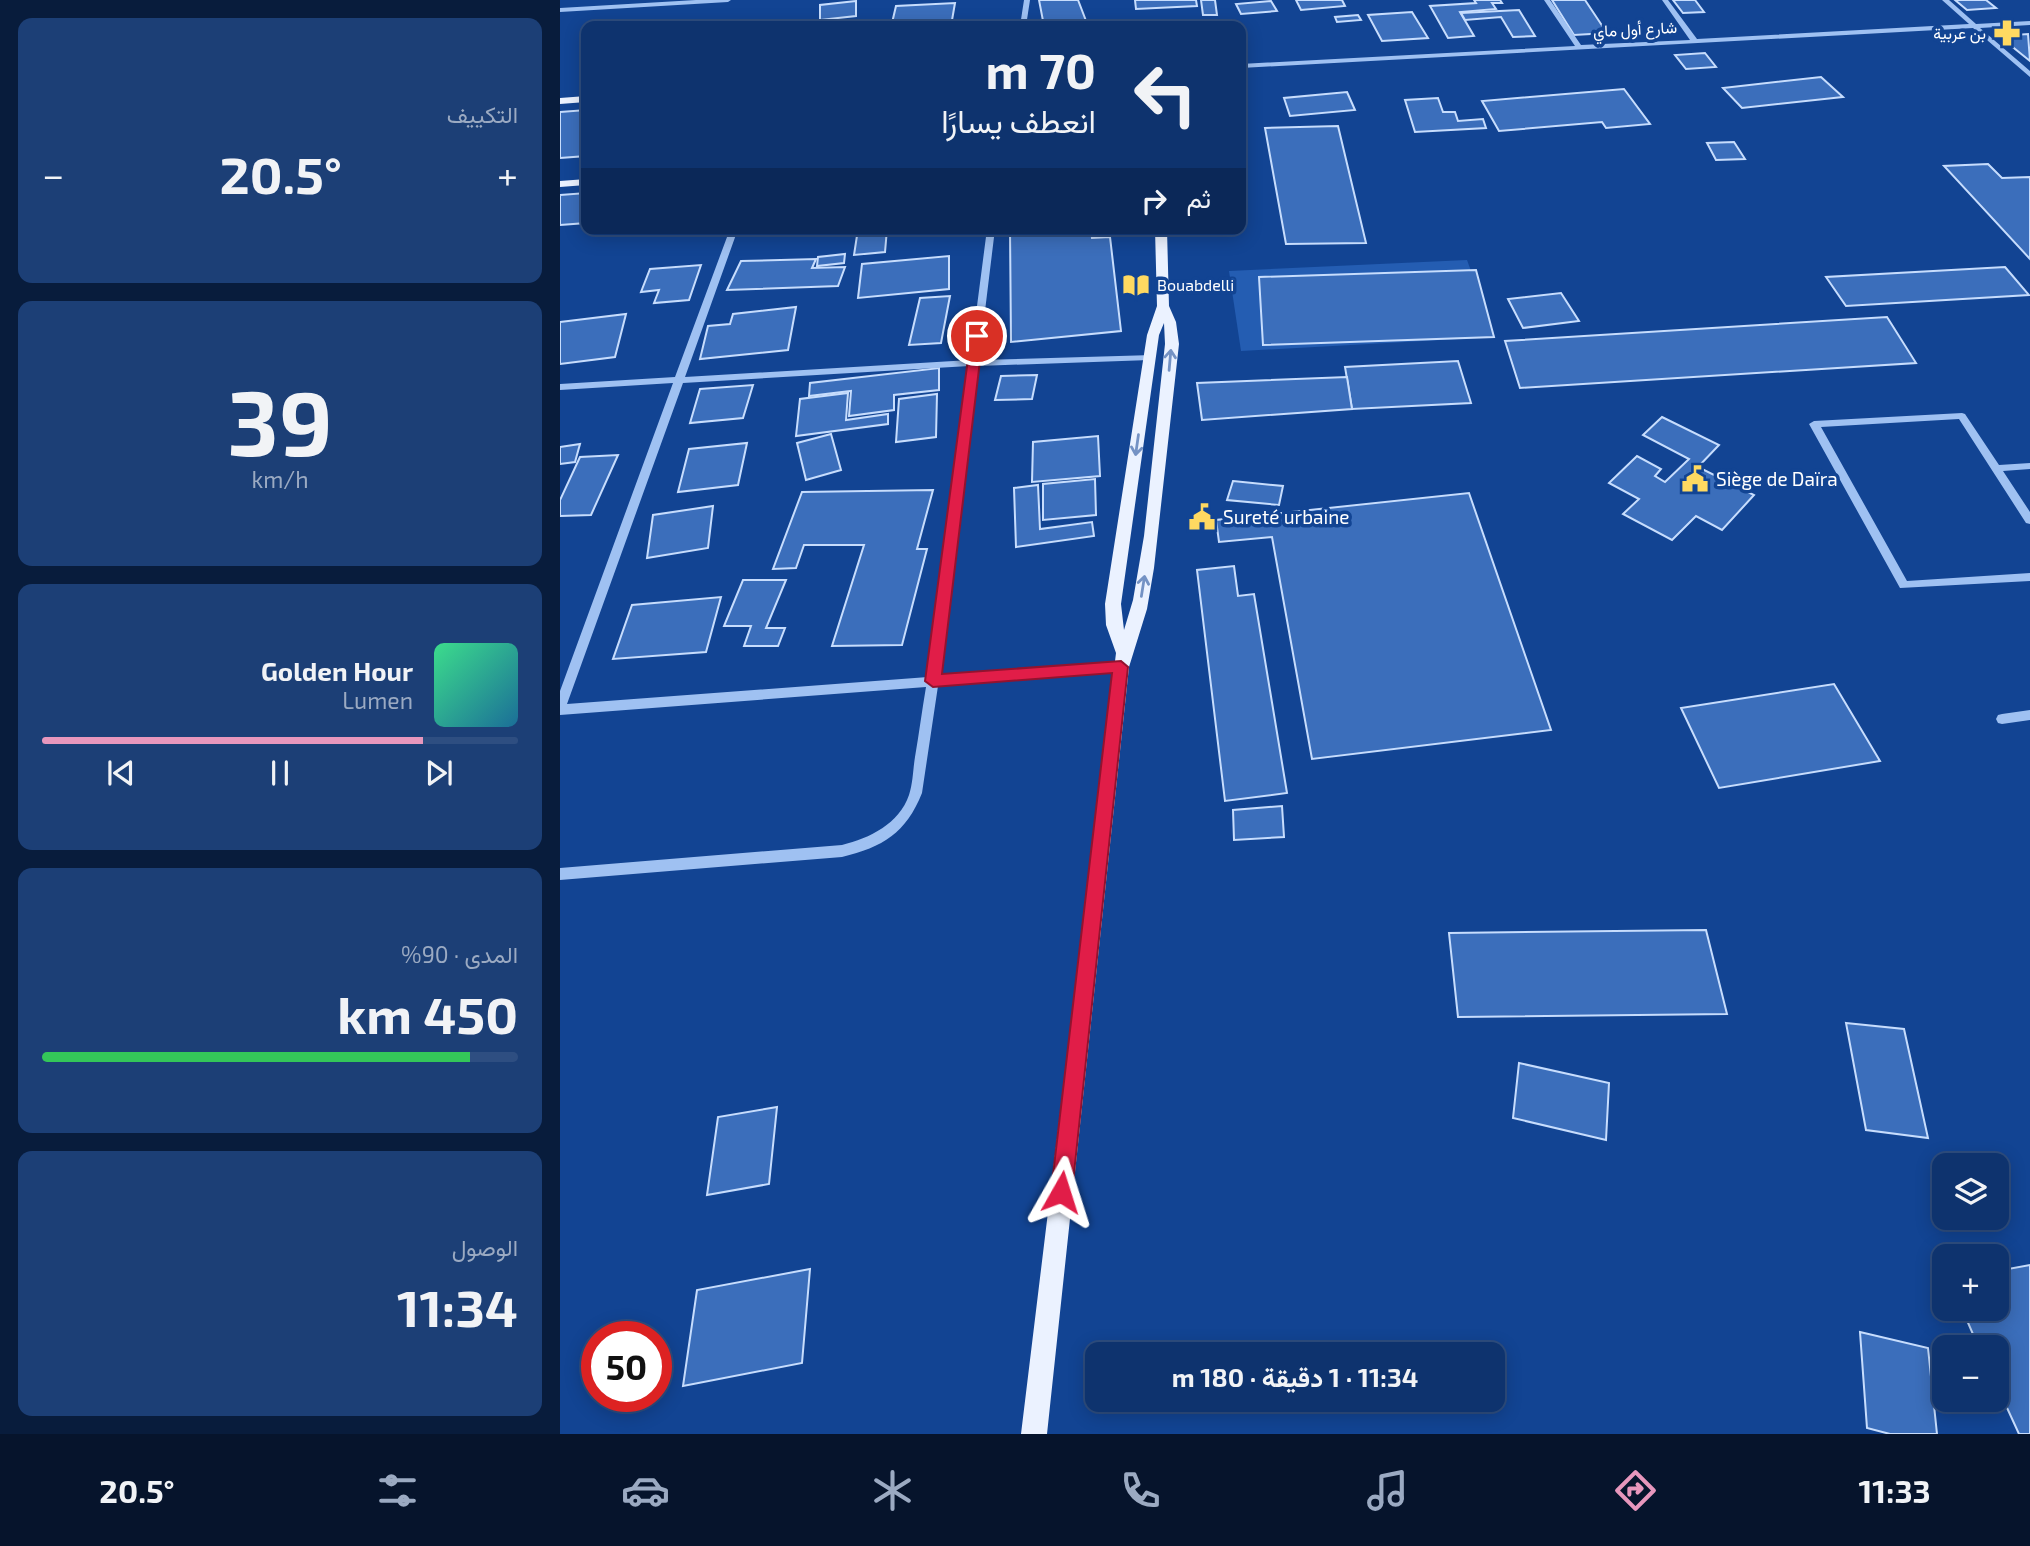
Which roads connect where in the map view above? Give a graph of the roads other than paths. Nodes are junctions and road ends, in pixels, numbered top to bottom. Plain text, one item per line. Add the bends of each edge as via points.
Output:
1 (728, 0) edge
2 (1027, 0) edge
3 (1547, 0) edge
4 (1665, 0) edge
5 (1945, 0) edge
6 (560, 10) edge
7 (1024, 21) edge
8 (2030, 23) edge
9 (1973, 26) junction
10 (1694, 40) junction
11 (1578, 46) junction
12 (1246, 66) edge
13 (2030, 75) edge
14 (581, 99) edge
15 (560, 101) edge
16 (581, 183) edge
17 (563, 186) edge
18 (732, 235) edge
19 (990, 235) edge
20 (1161, 235) edge
21 (1163, 306) junction
22 (1150, 357) junction
23 (974, 363) junction
24 (680, 379) junction
25 (560, 387) edge
26 (2030, 466) edge
27 (1999, 468) junction
28 (2030, 520) edge
29 (2030, 577) edge
30 (1122, 659) junction
31 (933, 681) junction
32 (560, 709) edge
33 (2030, 715) edge
34 (2001, 719) dead end
35 (560, 874) edge
36 (1034, 1434) edge

1 - 6 street
2 - 7 street
3 - 11 street
4 - 10 street
5 - 9 street
8 - 9 street, شارع أول ماي
9 - 10 street, شارع أول ماي
9 - 13 street
10 - 11 street, شارع أول ماي
11 - 12 street, شارع أول ماي
14 - 15 main road
16 - 17 main road
18 - 24 street
19 - 23 street
20 - 21 main road
21 - 22 main road
30 -> 21 main road via 1141,603 1160,478 1172,344
22 - 23 street
22 -> 30 main road via 1113,604
23 - 24 street
23 - 31 street
24 - 25 street
24 - 32 street
26 - 27 street
27 - 28 street
27 - 29 lane via 1962,416 1814,425 1905,585
30 - 31 street
30 - 36 main road
31 - 32 street
31 - 35 street via 911,807 875,842 842,851
33 - 34 street

